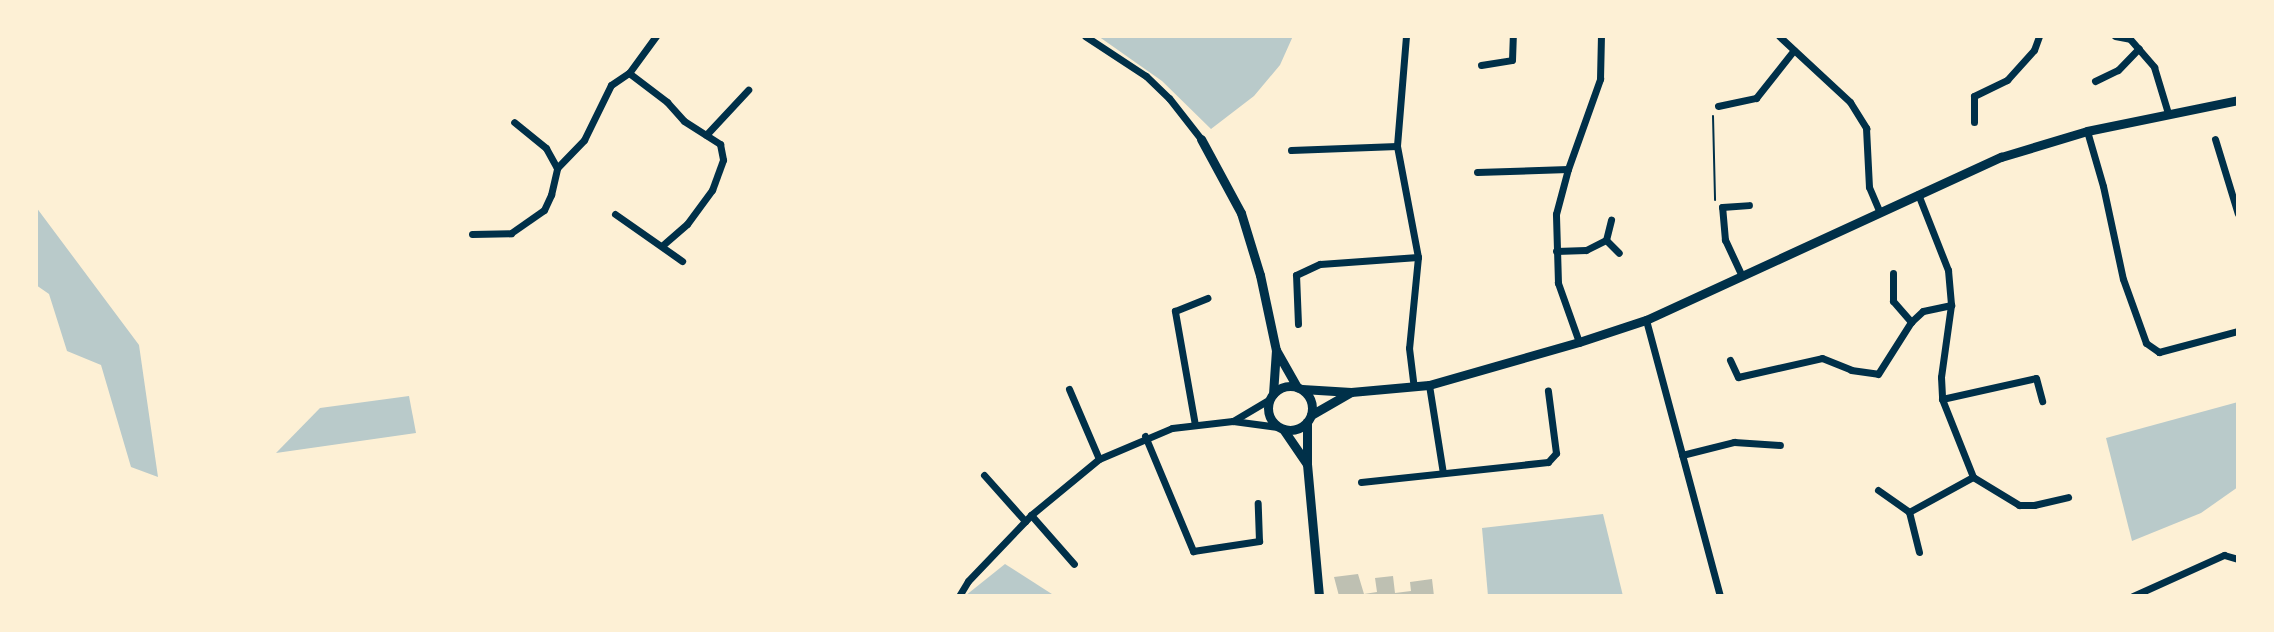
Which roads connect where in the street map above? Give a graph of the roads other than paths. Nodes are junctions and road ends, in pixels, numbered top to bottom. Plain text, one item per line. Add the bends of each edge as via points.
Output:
1 (656, 36) edge
2 (1085, 36) edge
3 (1406, 36) edge
4 (1513, 36) edge
5 (1601, 36) edge
6 (1779, 36) edge
7 (2039, 36) edge
8 (2115, 36) edge
9 (2131, 38) edge
10 (2139, 48) junction
11 (1794, 50) junction
12 (1481, 65) dead end
13 (629, 73) junction
14 (2095, 81) dead end
15 (748, 90) dead end
16 (2238, 100) edge
17 (1718, 106) road end
18 (2168, 113) junction
19 (514, 122) dead end
20 (1974, 122) dead end
21 (2087, 131) junction
22 (706, 135) junction
23 (1201, 139) joint
24 (2215, 139) dead end
25 (1397, 146) junction
26 (1291, 150) dead end
27 (557, 168) junction
28 (1568, 169) junction
29 (1477, 172) dead end
30 (1918, 194) junction
31 (1749, 205) dead end
32 (1879, 211) junction
33 (615, 214) dead end
34 (2238, 214) edge
35 (1611, 220) dead end
36 (472, 234) dead end
37 (1606, 240) junction
38 (662, 246) junction
39 (1556, 251) junction
40 (1619, 253) dead end
41 (1418, 257) junction
42 (682, 261) dead end
43 (1893, 273) dead end
44 (1741, 274) junction
45 (1207, 298) dead end
46 (1951, 305) junction
47 (1646, 320) junction
48 (1911, 322) junction
49 (1298, 324) dead end
50 (2238, 331) edge
51 (1579, 342) junction
52 (1276, 350) junction
53 (1730, 360) dead end
54 (1429, 385) junction
55 (1414, 387) junction
56 (1300, 388) junction
57 (1069, 389) dead end
58 (1548, 391) dead end
59 (1351, 392) junction
60 (1271, 396) junction
61 (1942, 399) junction
62 (2042, 401) dead end
63 (1309, 418) junction
64 (1233, 421) junction
65 (1195, 425) junction
66 (1281, 428) junction
67 (1145, 436) junction
68 (1780, 445) dead end
69 (1682, 455) junction
70 (1099, 459) junction
71 (1307, 464) junction
72 (1443, 473) junction
73 (984, 475) dead end
74 (1973, 477) junction
75 (1361, 482) dead end
76 (1878, 490) dead end
77 (2068, 497) dead end
78 (1258, 503) dead end
79 (1909, 512) junction
80 (1028, 518) junction
81 (1919, 552) dead end
82 (2238, 559) edge
83 (1074, 564) dead end
84 (959, 596) edge
85 (1319, 596) edge
86 (1720, 596) edge
87 (2133, 596) edge

1 - 13 street
2 - 23 street via 1146,76
3 - 25 street
4 - 12 street via 1512,60
5 - 28 street via 1600,79
6 - 11 street
7 - 20 street via 2034,50 2007,80 1974,96
8 - 9 street
9 - 10 street
10 - 14 street via 2118,70
10 - 18 street via 2154,67
11 - 17 street via 1756,98
11 - 32 street via 1850,102 1866,128 1869,187
13 - 22 street
13 - 27 street via 611,85 584,140
15 - 22 street
16 - 18 street
18 - 21 street
19 - 27 street via 546,148
21 - 30 street via 2001,157
21 - 50 street via 2123,279 2146,343 2159,352
22 - 38 street via 720,144 723,160 712,190
23 - 52 street via 1241,213
24 - 34 street
25 - 26 street
25 - 41 street
27 - 36 street via 544,210 511,233
28 - 29 street
28 - 39 street via 1556,214
30 - 32 street
30 - 46 street via 1948,270
31 - 44 street via 1722,207 1725,240
32 - 44 street
33 - 38 street
35 - 37 street
37 - 39 street via 1586,250
37 - 40 street
38 - 42 street
39 - 51 street via 1558,283
41 - 49 street via 1320,264 1296,275
41 - 55 street via 1409,348
43 - 48 street via 1893,301
44 - 47 street
45 - 65 street via 1175,311
46 - 48 street via 1923,311
46 - 61 street
47 - 51 street
47 - 69 street
48 - 53 street via 1878,374 1822,358 1738,377
51 - 54 street
52 - 56 street
52 - 60 street
54 - 55 street
54 - 72 street
55 - 59 street
56 - 59 street
56 - 60 street via 1286,386
56 - 63 street via 1311,401
57 - 70 street
58 - 72 street via 1556,453 1548,462
59 - 63 street
60 - 64 street
60 - 66 street via 1270,417
61 - 62 street via 2036,378
61 - 74 street
63 - 66 street via 1296,429
63 - 71 street
64 - 65 street
64 - 66 street
65 - 67 street
66 - 71 street
67 - 70 street
67 - 78 street via 1193,551 1259,541
68 - 69 street via 1734,442
69 - 86 street
70 - 80 street
71 - 85 street
72 - 75 street
73 - 80 street
74 - 77 street via 2019,505
74 - 79 street
76 - 79 street
79 - 81 street
80 - 83 street
80 - 84 street
82 - 87 street via 2224,555

